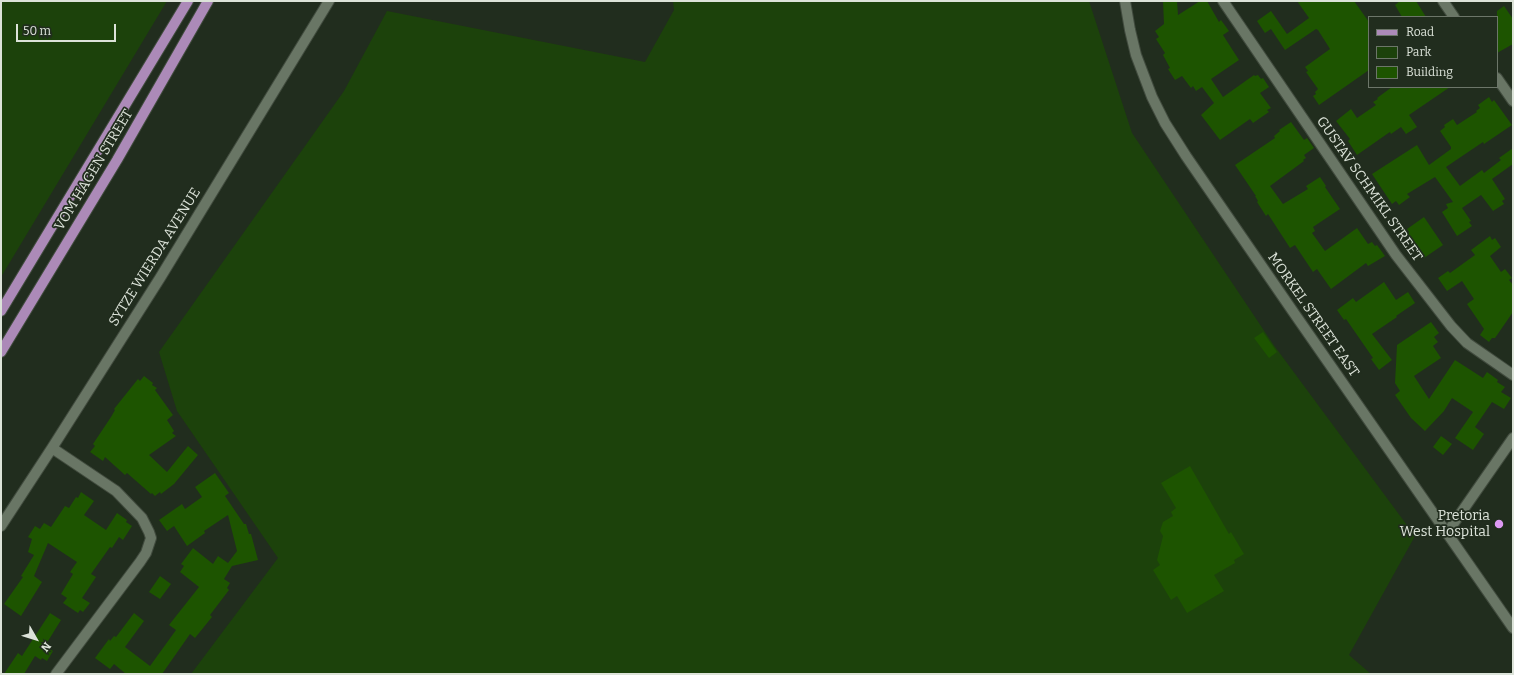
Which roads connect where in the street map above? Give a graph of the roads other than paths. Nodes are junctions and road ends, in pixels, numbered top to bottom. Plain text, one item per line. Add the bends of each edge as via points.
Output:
1 (188, 1) edge
2 (208, 1) edge
3 (329, 1) edge
4 (1125, 1) edge
5 (1223, 1) edge
6 (1443, 1) edge
7 (1453, 16) edge
8 (1498, 79) edge
9 (1513, 101) edge
10 (1, 311) edge
11 (1, 352) edge
12 (1513, 375) edge
13 (1513, 438) edge
14 (52, 448) junction
15 (1, 526) edge
16 (1447, 533) junction
17 (1513, 628) edge
18 (56, 674) edge

1 - 10 main road, VOM HAGEN STREET
2 - 11 main road, VOM HAGEN STREET via 117,160
3 - 14 street, SYTZE WIERDA AVENUE
4 - 16 street, MORKEL STREET EAST via 1136,55 1165,123
5 - 12 street, GUSTAV SCHMIKL STREET via 1396,255 1460,337
6 - 7 street
8 - 9 street
13 - 16 street
14 - 15 street, SYTZE WIERDA AVENUE
14 - 18 street via 116,491 142,518 151,538 140,562
16 - 17 street, MORKEL STREET EAST

